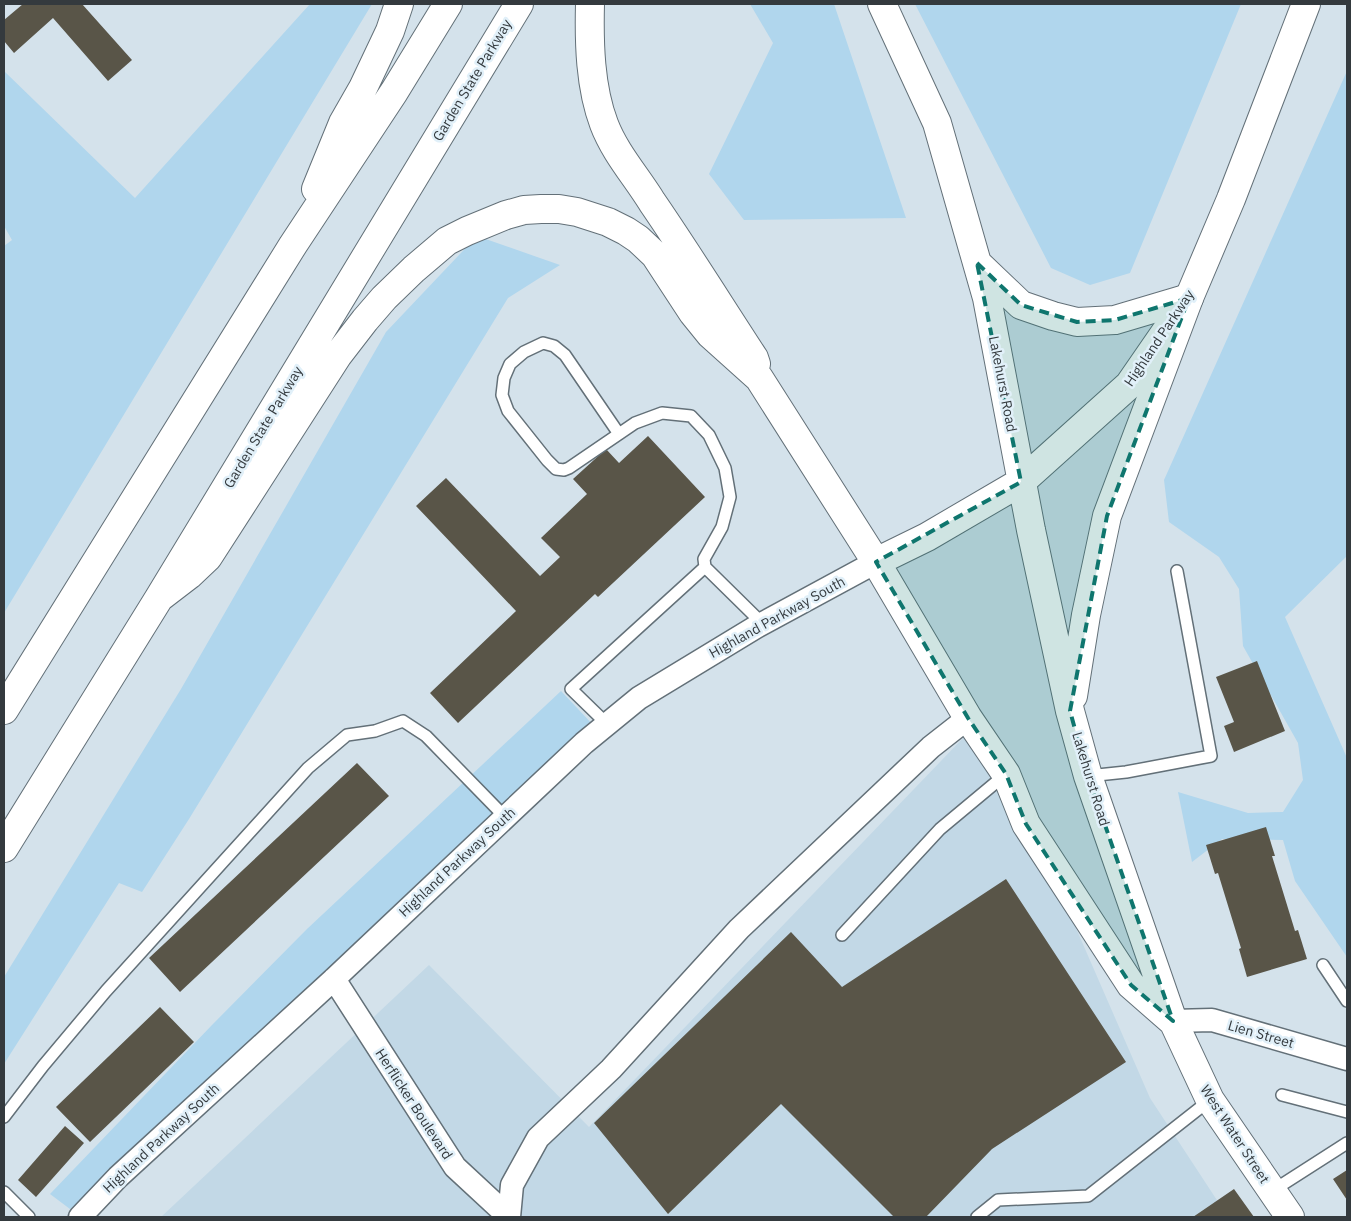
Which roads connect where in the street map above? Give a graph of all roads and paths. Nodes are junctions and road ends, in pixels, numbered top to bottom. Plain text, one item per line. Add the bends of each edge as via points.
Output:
1 (399, 4) edge
2 (448, 4) edge
3 (519, 4) edge
4 (590, 4) edge
5 (882, 4) edge
6 (1306, 4) edge
7 (293, 245) junction
8 (977, 263) junction
9 (1189, 298) junction
10 (760, 378) junction
11 (619, 434) junction
12 (1021, 482) junction
13 (876, 562) junction
14 (705, 567) junction
15 (1177, 571) dead end
16 (159, 598) junction
17 (762, 623) junction
18 (4, 710) edge
19 (1070, 711) junction
20 (968, 718) junction
21 (607, 724) junction
22 (1006, 774) junction
23 (1088, 776) junction
24 (506, 817) junction
25 (4, 848) edge
26 (842, 935) dead end
27 (1323, 964) dead end
28 (334, 979) junction
29 (1347, 1001) edge
30 (1173, 1021) junction
31 (1347, 1059) edge
32 (1282, 1095) dead end
33 (1210, 1100) junction
34 (1347, 1112) edge
35 (4, 1117) edge
36 (1347, 1143) edge
37 (4, 1192) edge
38 (1282, 1210) edge
39 (29, 1217) edge
40 (80, 1217) edge
41 (509, 1217) edge
42 (977, 1217) edge

1 - 7 main road via 369,76 343,123
2 - 7 main road
3 - 16 main road, Garden State Parkway
4 - 10 main road via 593,74 609,135 754,358
5 - 8 main road, Lakehurst Road via 937,123
6 - 9 main road, Highland Parkway
7 - 18 main road
8 - 9 main road via 1022,305 1077,322 1115,320
8 - 12 main road, Lakehurst Road via 987,298
9 - 12 main road, Highland Parkway via 1129,385
9 - 19 main road via 1107,516
10 - 13 main road
10 - 16 main road via 710,334 655,255 626,231 594,217 559,209 524,210 506,215 447,241 384,298 338,355 208,558
11 - 11 lane via 569,468 556,468 508,411 502,395 510,364 542,343 554,346 565,355
11 - 14 lane via 635,423 662,413 691,416 709,435 725,468 730,497 722,527 704,559
12 - 13 main road, Highland Parkway via 927,537
12 - 19 main road, Lakehurst Road
13 - 17 street, Highland Parkway South
13 - 20 main road
14 - 17 lane
14 - 21 lane via 571,689
15 - 23 lane via 1211,756
16 - 25 main road, Garden State Parkway
17 - 21 street, Highland Parkway South via 639,698
19 - 23 main road, Lakehurst Road
20 - 22 main road
20 - 41 street via 932,747 739,929 611,1069 538,1138 512,1185
21 - 24 street, Highland Parkway South
22 - 26 lane via 940,829
22 - 30 main road via 1026,824 1131,985
23 - 30 main road, Lakehurst Road
24 - 28 street, Highland Parkway South
24 - 35 lane via 426,736 403,721 375,731 348,735 308,768 106,991
27 - 29 lane
28 - 40 street, Highland Parkway South via 118,1176
28 - 41 street, Herflicker Boulevard via 455,1168
30 - 31 street, Lien Street via 1212,1020
30 - 33 main road, West Water Street
32 - 34 lane
33 - 38 main road, West Water Street
33 - 42 lane via 1088,1196 998,1200
36 - 38 lane
37 - 39 lane

